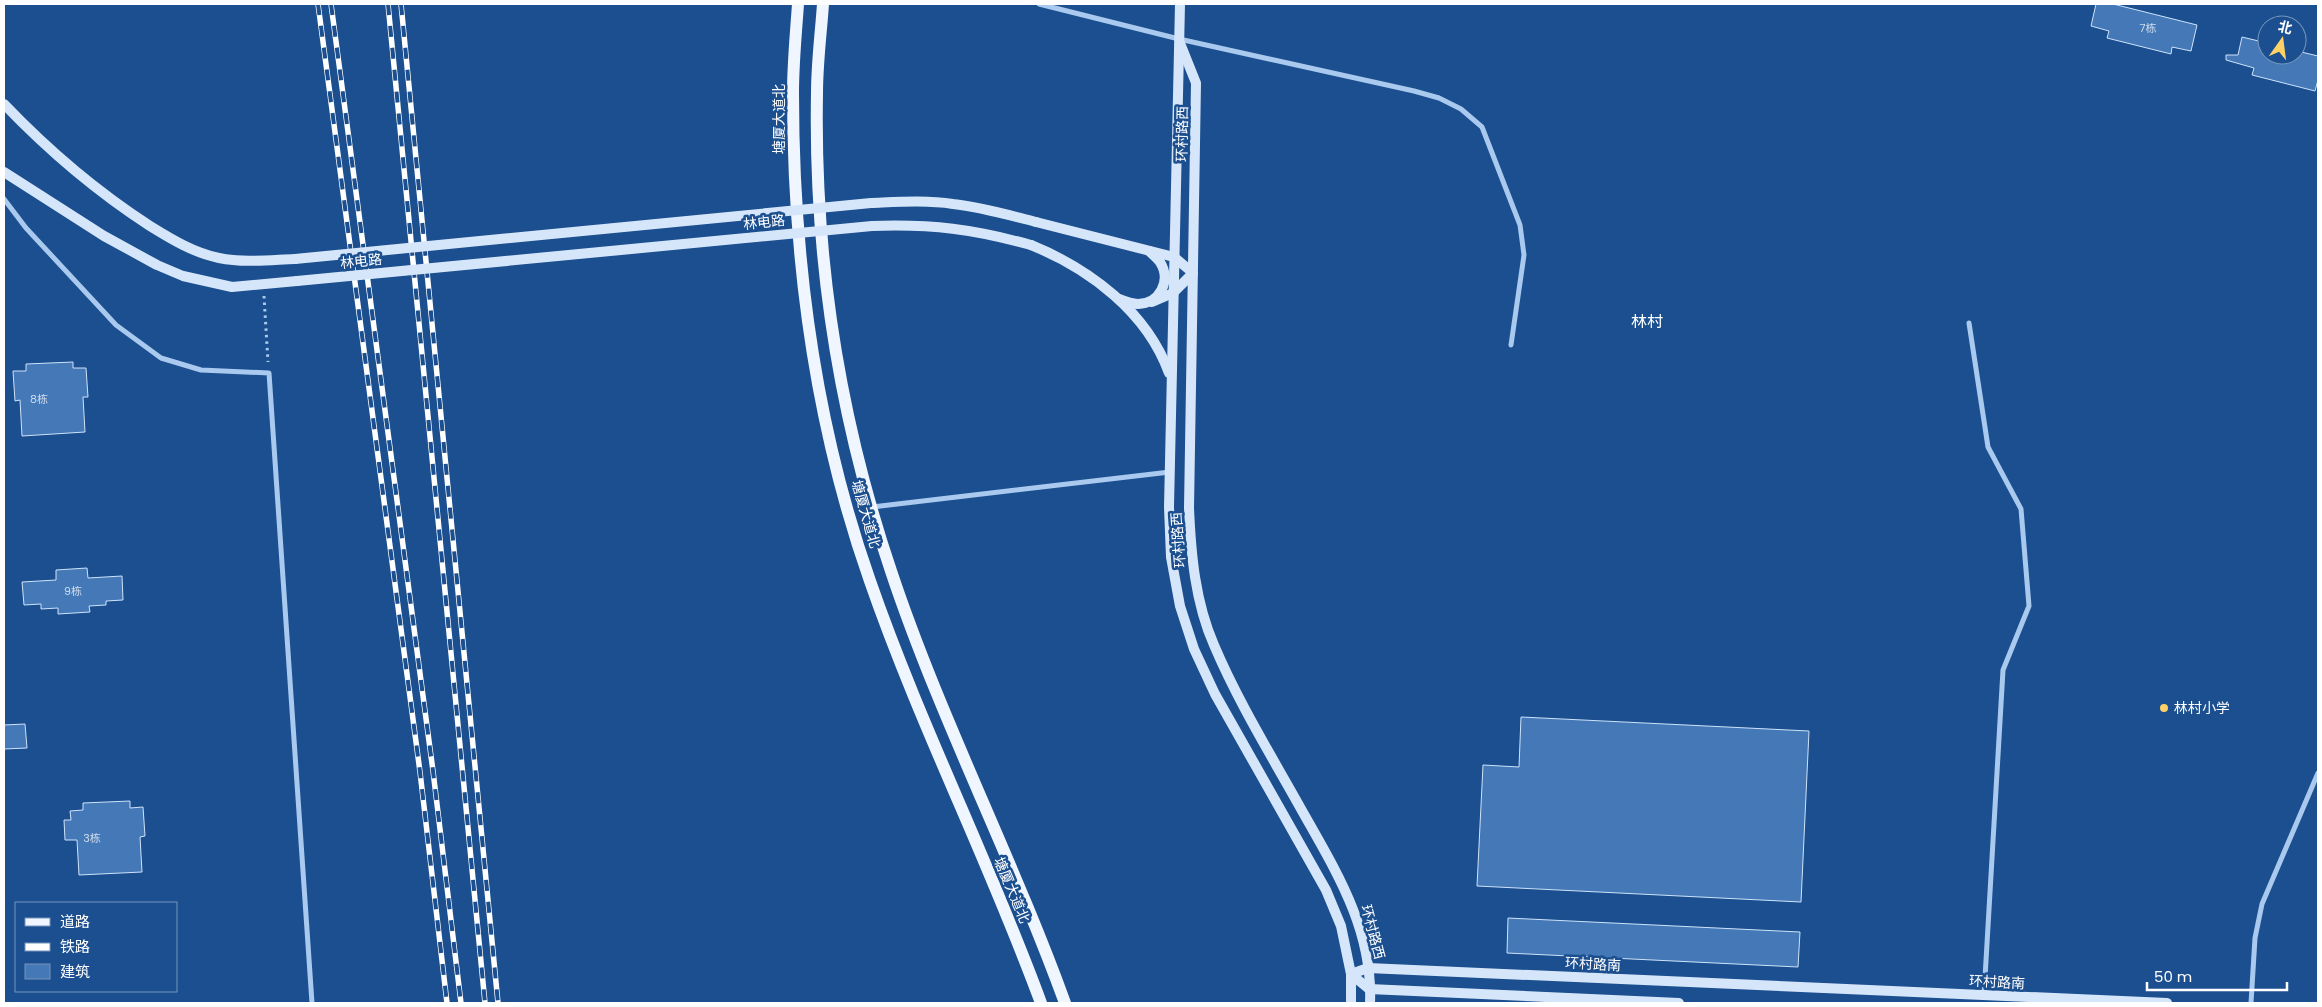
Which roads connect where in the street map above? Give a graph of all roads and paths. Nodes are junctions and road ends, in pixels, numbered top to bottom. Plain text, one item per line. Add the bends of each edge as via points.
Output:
1 (798, 4) edge
2 (823, 4) edge
3 (1039, 4) edge
4 (1180, 4) edge
5 (1179, 39) junction
6 (4, 104) edge
7 (5, 173) edge
8 (4, 199) edge
9 (1149, 251) junction
10 (1174, 257) junction
11 (1193, 273) junction
12 (263, 284) junction
13 (1173, 292) junction
14 (1118, 299) junction
15 (1152, 302) junction
16 (1969, 323) dead end
17 (1511, 345) dead end
18 (269, 373) junction
19 (1172, 381) junction
20 (1170, 472) junction
21 (872, 507) junction
22 (2318, 774) edge
23 (1368, 968) junction
24 (1351, 974) junction
25 (1369, 989) junction
26 (1984, 995) junction
27 (312, 1003) edge
28 (1041, 1003) edge
29 (1065, 1003) edge
30 (1352, 1003) edge
31 (1370, 1003) edge
32 (1678, 1003) edge
33 (2167, 1003) edge
34 (2251, 1003) edge

1 - 28 main road, 塘厦大道北 via 793,90 794,184 810,339 842,490 899,662 996,888
2 - 21 main road, 塘厦大道北 via 817,91 823,256 846,408
3 - 5 street
4 - 5 main road, 环村路西
5 - 10 main road, 环村路西
5 - 11 main road, 环村路西 via 1196,83
5 - 17 street via 1439,98 1461,109 1482,127 1520,225 1524,255
6 - 9 main road, 林电路, bridge via 63,162 123,209 171,239 217,258 253,262 295,259 871,202 915,201 988,210
7 - 12 main road, 林电路 via 104,236 157,265 211,284 232,287
8 - 18 street via 26,228 116,325 161,358 201,370
9 - 10 main road, 林电路
9 - 15 main road via 1160,263 1165,278 1162,292
10 - 11 main road, 林电路
10 - 13 main road, 环村路西
11 - 13 main road
11 - 23 main road, 环村路西 via 1189,508 1192,557 1200,603 1213,644 1233,687 1344,884 1359,921
12 - 14 main road, 林电路, bridge via 872,226 913,225 952,227 1031,245 1062,258
12 - 18 path
13 - 15 main road
13 - 19 main road, 环村路西
14 - 15 main road via 1137,304
14 - 19 main road, 林电路 via 1162,352
16 - 26 street via 1988,447 2021,509 2029,606 2003,670
18 - 27 street
19 - 20 main road, 环村路西
20 - 21 street
20 - 24 main road, 环村路西 via 1171,557 1180,606 1194,648 1215,694 1326,890 1342,926
21 - 29 main road, 塘厦大道北 via 921,654
22 - 34 street via 2262,904 2255,938
23 - 24 main road, 环村路南
23 - 25 main road, 环村路西
23 - 26 main road, 环村路南
24 - 25 main road
24 - 30 main road, 环村路西
25 - 31 main road, 环村路西
25 - 32 main road
26 - 33 main road, 环村路南

